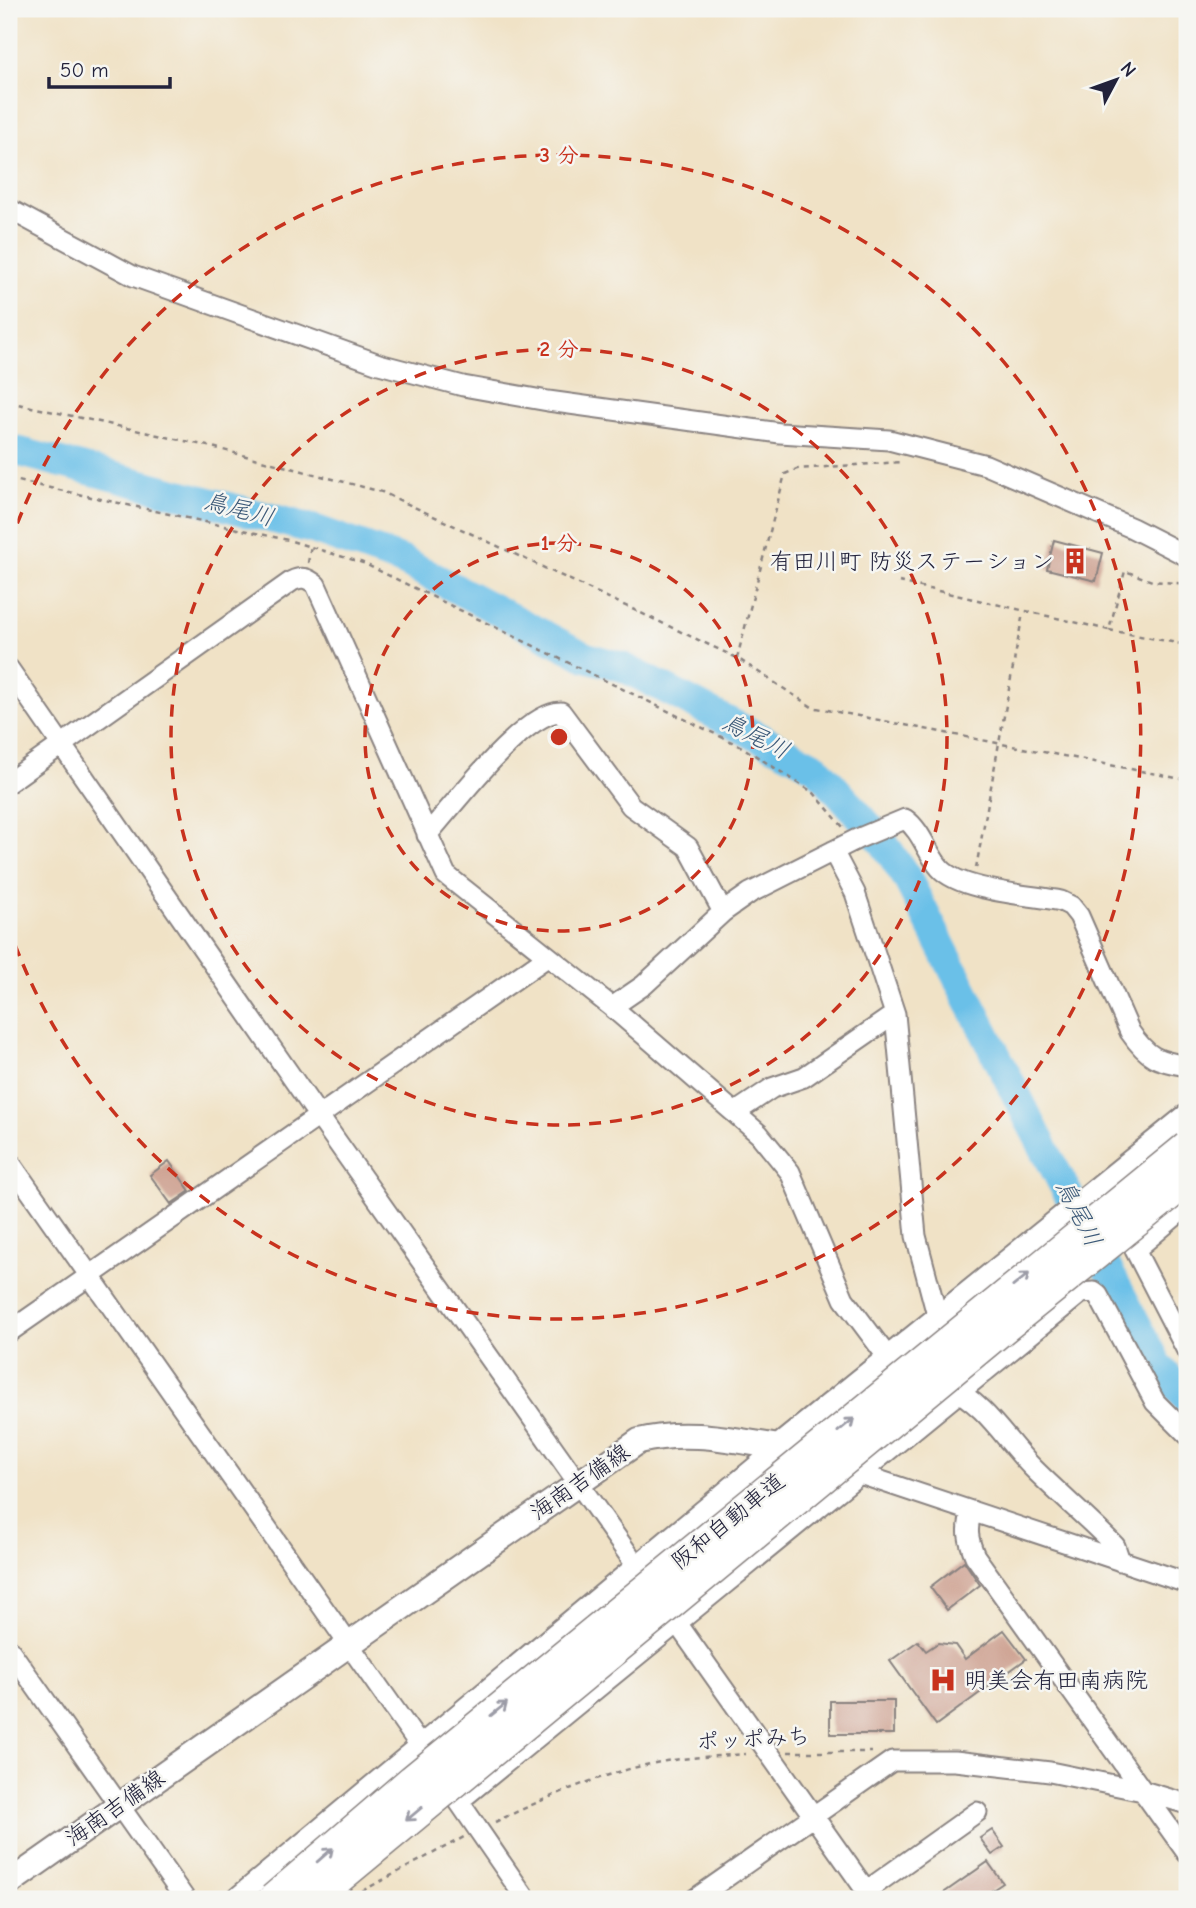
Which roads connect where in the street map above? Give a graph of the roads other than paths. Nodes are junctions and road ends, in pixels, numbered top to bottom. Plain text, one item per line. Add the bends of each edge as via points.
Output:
1 (9, 209) edge
2 (1187, 556) edge
3 (9, 669) edge
4 (61, 746) junction
5 (9, 782) edge
6 (427, 835) junction
7 (833, 851) junction
8 (723, 912) junction
9 (547, 957) junction
10 (612, 1007) junction
11 (895, 1014) junction
12 (1187, 1066) edge
13 (736, 1112) junction
14 (318, 1115) junction
15 (1187, 1117) edge
16 (1187, 1147) edge
17 (9, 1161) edge
18 (1187, 1181) edge
19 (1187, 1206) edge
20 (1187, 1224) edge
21 (1151, 1235) junction
22 (88, 1276) junction
23 (938, 1319) junction
24 (9, 1332) edge
25 (911, 1341) junction
26 (1187, 1351) edge
27 (889, 1359) junction
28 (959, 1391) junction
29 (1187, 1434) edge
30 (779, 1447) junction
31 (859, 1474) junction
32 (579, 1482) junction
33 (972, 1511) junction
34 (1121, 1561) junction
35 (638, 1566) junction
36 (1187, 1583) edge
37 (678, 1622) junction
38 (348, 1645) junction
39 (9, 1649) edge
40 (420, 1747) junction
41 (1143, 1791) junction
42 (459, 1801) junction
43 (1187, 1804) edge
44 (119, 1805) junction
45 (977, 1812) dead end
46 (813, 1815) junction
47 (1187, 1853) edge
48 (9, 1883) edge
49 (869, 1895) edge
50 (185, 1899) edge
51 (234, 1899) edge
52 (273, 1899) edge
53 (314, 1899) edge
54 (526, 1899) edge
55 (695, 1899) edge

1 - 2 street via 133,276 379,364 463,386 548,401 780,433 889,440 986,465
3 - 4 street
4 - 5 street
4 - 6 street via 292,581 305,578 316,585
4 - 14 street
6 - 8 street via 517,736 550,714 561,712 631,806 688,847
6 - 9 street via 446,875
7 - 8 street via 750,893
7 - 11 street via 855,893
7 - 12 street via 905,819 948,875 973,885 1071,906 1142,1049 1157,1061
8 - 10 street
9 - 10 street
9 - 14 street
10 - 13 street
11 - 13 street via 804,1077 772,1088
11 - 23 street via 916,1236
13 - 27 street via 790,1172 844,1299
14 - 22 street
14 - 32 street
15 - 23 main road
52 -> 16 highway, 阪和自動車道, bridge via 412,1780
17 - 22 street
18 -> 53 highway, 阪和自動車道, bridge
19 - 21 street
20 - 21 street
21 - 26 street via 1139,1244 1136,1256
22 - 24 street
22 - 38 street
23 - 25 main road
25 - 27 main road
25 - 28 street via 946,1385
27 - 30 main road
28 - 29 street via 1073,1298 1094,1292 1103,1301 1155,1402
28 - 31 street
28 - 34 street via 1108,1539
30 - 31 street
30 - 32 main road, 海南吉備線 via 666,1434 639,1441
30 - 35 street
31 - 33 street
31 - 37 street
32 - 35 street
32 - 38 main road, 海南吉備線
33 - 34 street
33 - 41 street via 967,1526 975,1556
34 - 36 street
35 - 37 street
35 - 40 street
37 - 42 street
37 - 46 street
38 - 40 street
38 - 44 main road, 海南吉備線
39 - 44 street
40 - 42 street
40 - 51 street
41 - 43 street
41 - 46 street via 1017,1767 905,1759 884,1766
41 - 47 street
42 - 54 street
44 - 48 main road, 海南吉備線
44 - 50 street
45 - 49 street
46 - 49 street
46 - 55 street

